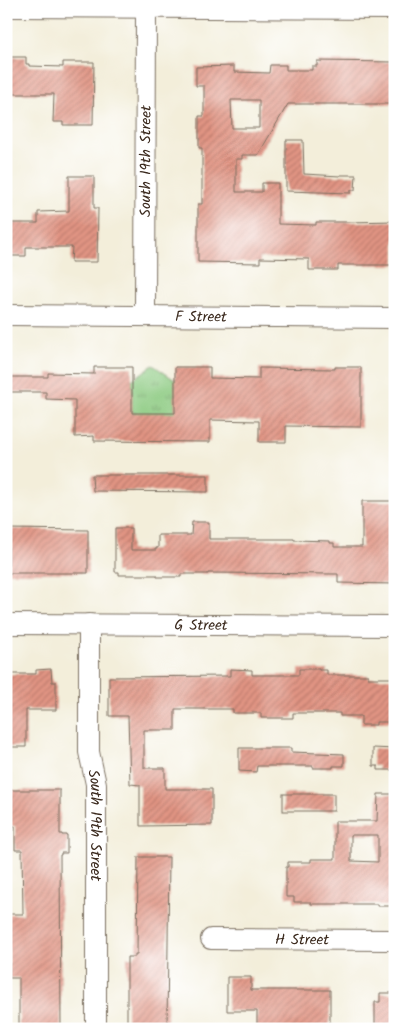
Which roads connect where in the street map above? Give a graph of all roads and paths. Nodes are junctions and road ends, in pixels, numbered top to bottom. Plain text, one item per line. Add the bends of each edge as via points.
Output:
1 (6, 7) edge
2 (146, 7) edge
3 (395, 9) edge
4 (6, 315) edge
5 (145, 315) junction
6 (395, 318) edge
7 (6, 624) edge
8 (89, 624) junction
9 (395, 626) edge
10 (211, 939) dead end
11 (395, 940) edge
12 (96, 1029) edge

1 - 2 street
2 - 3 street
2 - 5 street, South 19th Street
4 - 5 street, F Street
5 - 6 street, F Street
7 - 8 street, G Street
8 - 9 street, G Street
8 - 12 street, South 19th Street via 89,752 96,784
10 - 11 street, H Street

